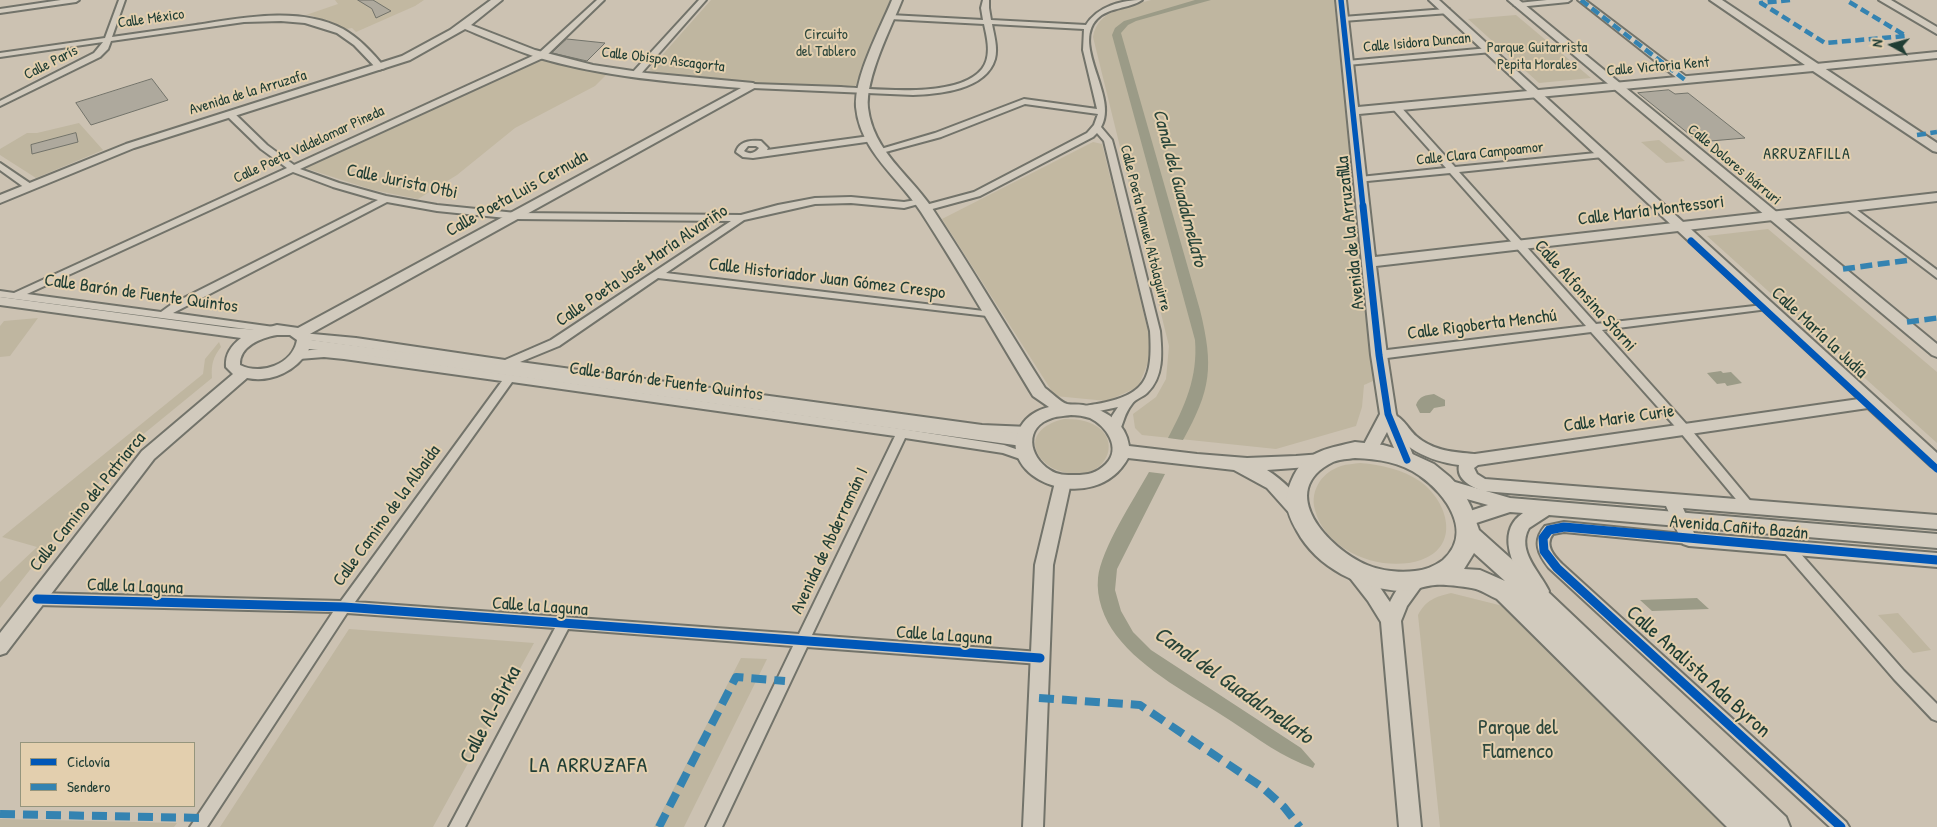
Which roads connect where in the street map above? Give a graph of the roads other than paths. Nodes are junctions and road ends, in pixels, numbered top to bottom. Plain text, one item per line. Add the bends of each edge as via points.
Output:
1 (76, 0) edge
2 (122, 0) edge
3 (497, 0) edge
4 (601, 0) edge
5 (703, 0) edge
6 (897, 0) edge
7 (986, 0) edge
8 (1140, 0) edge
9 (1341, 0) edge
10 (1434, 0) edge
11 (1568, 0) edge
12 (1581, 0) edge
13 (1716, 0) edge
14 (1884, 0) edge
15 (58, 1) edge
16 (1516, 2) edge
17 (0, 11) edge
18 (1446, 11) junction
19 (890, 17) junction
20 (1343, 20) junction
21 (987, 22) junction
22 (466, 26) junction
23 (1088, 27) junction
24 (1937, 30) edge
25 (108, 39) junction
26 (1489, 50) junction
27 (0, 55) edge
28 (542, 55) junction
29 (1937, 55) edge
30 (1348, 63) junction
31 (1816, 67) junction
32 (381, 68) junction
33 (635, 74) junction
34 (1685, 80) junction
35 (754, 86) junction
36 (1616, 86) junction
37 (863, 90) junction
38 (1536, 94) junction
39 (0, 104) edge
40 (1396, 107) junction
41 (1353, 111) junction
42 (1102, 112) junction
43 (230, 114) junction
44 (1097, 128) junction
45 (870, 139) junction
46 (1937, 148) edge
47 (878, 151) junction
48 (758, 154) dead end
49 (1603, 154) junction
50 (0, 166) edge
51 (293, 169) junction
52 (1451, 170) junction
53 (1360, 180) junction
54 (28, 186) junction
55 (1937, 197) edge
56 (0, 199) edge
57 (385, 199) junction
58 (922, 204) junction
59 (1849, 207) junction
60 (516, 216) junction
61 (1773, 216) junction
62 (740, 218) junction
63 (1681, 226) junction
64 (1519, 246) junction
65 (1370, 262) junction
66 (657, 275) junction
67 (1937, 275) edge
68 (0, 294) edge
69 (15, 296) junction
70 (0, 301) edge
71 (1768, 306) junction
72 (992, 315) junction
73 (162, 316) junction
74 (329, 319) junction
75 (1592, 329) junction
76 (277, 330) junction
77 (232, 333) junction
78 (259, 335) junction
79 (324, 337) junction
80 (301, 343) junction
81 (240, 346) junction
82 (1937, 352) edge
83 (1379, 355) junction
84 (505, 364) junction
85 (242, 374) junction
86 (510, 379) junction
87 (1039, 392) junction
88 (1128, 402) junction
89 (1872, 402) junction
90 (1063, 409) junction
91 (1084, 410) junction
92 (1388, 414) junction
93 (1040, 415) junction
94 (1115, 429) junction
95 (1684, 429) junction
96 (902, 433) junction
97 (1024, 435) junction
98 (1369, 450) junction
99 (1122, 451) junction
100 (1026, 457) junction
101 (1322, 460) junction
102 (1407, 460) junction
103 (1475, 460) junction
104 (1937, 462) edge
105 (1234, 465) junction
106 (1063, 482) junction
107 (1448, 487) junction
108 (1671, 500) junction
109 (1510, 504) junction
110 (1749, 507) junction
111 (1546, 508) junction
112 (1298, 511) junction
113 (1680, 520) junction
114 (1937, 522) edge
115 (1468, 527) junction
116 (1543, 538) joint
117 (1689, 539) junction
118 (1937, 541) edge
119 (1788, 548) junction
120 (1937, 560) edge
121 (1352, 569) junction
122 (1427, 578) junction
123 (37, 599) junction
124 (344, 607) junction
125 (1562, 620) junction
126 (1391, 621) junction
127 (564, 624) junction
128 (804, 642) junction
129 (0, 647) edge
130 (1040, 658) junction
131 (1937, 714) edge
132 (198, 827) edge
133 (457, 827) edge
134 (714, 827) edge
135 (1033, 827) edge
136 (1410, 827) edge
137 (1746, 827) edge
138 (1776, 827) edge
139 (1842, 827) edge

1 - 15 street
2 - 25 street
3 - 22 street, Avenida de la Arruzafa
4 - 28 street, Calle Poeta Valdelomar Pineda
5 - 33 street
6 - 19 main road
7 - 21 street, Calle Obispo Ascagorta
8 - 23 street via 1100,14
9 - 20 main road, Avenida de la Arruzafilla
10 - 18 street, Calle María la Judía
11 - 16 street
12 - 34 street
13 - 31 main road
14 - 24 street
15 - 17 street
16 - 36 street, Calle Dolores Ibárruri
18 - 20 street
18 - 26 street, Calle María la Judía
19 - 21 street
19 - 37 main road
20 - 30 main road, Avenida de la Arruzafilla
21 - 23 street
21 - 37 street, Calle Obispo Ascagorta via 992,57 989,66 972,80 928,92
22 - 28 street, Calle Obispo Ascagorta
22 - 32 street, Avenida de la Arruzafa via 427,49
23 - 42 street via 1087,48
25 - 27 street, Calle México
25 - 32 street, Calle México via 244,20 299,20 340,32
25 - 39 street, Calle París via 97,55
26 - 30 street, Calle Isidora Duncan
26 - 38 street, Calle María la Judía
28 - 33 street, Calle Obispo Ascagorta
28 - 51 street, Calle Poeta Valdelomar Pineda
29 - 31 street
30 - 41 main road, Avenida de la Arruzafilla
31 - 34 main road, Calle Victoria Kent
31 - 46 main road
32 - 43 street, Avenida de la Arruzafa
33 - 35 street, Calle Obispo Ascagorta
34 - 36 main road, Calle Victoria Kent
35 - 37 street, Calle Obispo Ascagorta
35 - 60 street, Calle Poeta Luis Cernuda
36 - 38 main road, Calle Victoria Kent
36 - 61 street, Calle Dolores Ibárruri
37 - 45 main road via 862,106
38 - 40 main road, Calle Victoria Kent
38 - 49 street, Calle María la Judía
40 - 41 main road, Calle Victoria Kent
40 - 52 street, Calle Alfonsina Storni
41 - 53 main road, Avenida de la Arruzafilla
42 - 44 street
42 - 47 street via 1024,101 938,135
43 - 51 street, Calle Jurista Otbi
43 - 54 street, Avenida de la Arruzafa via 130,146
44 - 58 street, Calle Poeta José María Alvariño via 1083,140 977,194
44 - 88 street, Calle Poeta Manuel Altolaguirre via 1108,140 1156,341 1156,360 1150,383
45 - 47 main road
45 - 48 street
47 - 58 main road
49 - 52 street, Calle Clara Campoamor
49 - 63 street, Calle María la Judía
50 - 54 street
51 - 57 street, Calle Jurista Otbi
51 - 69 street, Calle Poeta Valdelomar Pineda
52 - 53 street, Calle Clara Campoamor
52 - 64 street, Calle Alfonsina Storni
53 - 65 main road, Avenida de la Arruzafilla
54 - 56 street, Avenida de la Arruzafa
55 - 59 main road, Calle María Montessori
57 - 60 street, Calle Jurista Otbi
57 - 73 street
58 - 62 street, Calle Poeta José María Alvariño via 815,201
58 - 72 main road
59 - 61 main road, Calle María Montessori
59 - 67 street
60 - 62 street, Calle Jurista Otbi
60 - 74 street, Calle Poeta Luis Cernuda
61 - 63 main road, Calle María Montessori
61 - 82 street, Calle Dolores Ibárruri
62 - 66 street, Calle Poeta José María Alvariño
63 - 64 main road, Calle María Montessori
63 - 71 street, Calle María la Judía
64 - 65 main road, Calle María Montessori
64 - 75 street, Calle Alfonsina Storni
65 - 83 main road, Avenida de la Arruzafilla
66 - 72 street, Calle Historiador Juan Gómez Crespo
66 - 84 street, Calle Poeta José María Alvariño via 555,343
68 - 69 street, Calle Barón de Fuente Quintos
69 - 73 street, Calle Barón de Fuente Quintos
70 - 77 street, Calle Barón de Fuente Quintos
71 - 75 street, Calle Rigoberta Menchú
71 - 89 street, Calle María la Judía
72 - 87 main road
73 - 76 street, Calle Barón de Fuente Quintos
74 - 79 street via 324,326
74 - 80 street, Calle Poeta Luis Cernuda
75 - 83 street, Calle Rigoberta Menchú
75 - 95 street, Calle Alfonsina Storni
76 - 78 street
76 - 80 street via 286,330
77 - 78 street, Calle Barón de Fuente Quintos
77 - 81 street, Calle Barón de Fuente Quintos
78 - 81 street
79 - 80 street, Calle Barón de Fuente Quintos
79 - 84 street, Calle Barón de Fuente Quintos
80 - 85 street, Calle Poeta Luis Cernuda via 286,366 269,373
80 - 86 street, Calle Barón de Fuente Quintos via 324,353
80 - 97 street, Calle Barón de Fuente Quintos
81 - 85 street via 231,361
83 - 92 main road, Avenida de la Arruzafilla
84 - 97 street, Calle Barón de Fuente Quintos
85 - 123 street, Calle Camino del Patriarca via 148,455
86 - 96 street, Calle Barón de Fuente Quintos
86 - 124 street, Calle Camino de la Albaida
87 - 90 main road
87 - 93 main road
88 - 91 street, Calle Poeta Manuel Altolaguirre
88 - 94 street, Calle Poeta Manuel Altolaguirre via 1118,416
89 - 95 street, Calle Marie Curie
89 - 104 street, Calle María la Judía
90 - 91 main road
90 - 93 main road
91 - 94 main road via 1098,415
92 - 98 main road
92 - 102 main road, Avenida de la Arruzafilla
92 - 103 street, Calle Marie Curie via 1409,440 1422,450 1442,458
93 - 97 main road
94 - 99 main road
95 - 103 street, Calle Marie Curie
95 - 110 street, Calle Alfonsina Storni
96 - 100 street, Calle Barón de Fuente Quintos via 1004,448
96 - 128 street, Avenida de Abderramán I
97 - 100 main road
98 - 101 highway via 1331,455
98 - 102 highway
99 - 105 main road
99 - 106 main road via 1115,466 1102,476 1085,482
100 - 106 main road via 1034,468
101 - 105 main road
101 - 112 highway via 1311,466 1300,481 1296,496
102 - 107 highway via 1427,470
103 - 108 street, Avenida Cañito Bazán via 1468,463 1467,473 1470,479 1483,485
105 - 112 main road via 1269,479
106 - 130 street via 1044,565
107 - 109 main road, Avenida Cañito Bazán
107 - 115 highway via 1460,503
108 - 110 street, Avenida Cañito Bazán
108 - 113 street, Avenida Cañito Bazán
109 - 111 main road, Avenida Cañito Bazán
109 - 115 main road, Avenida Cañito Bazán
110 - 114 street, Avenida Cañito Bazán
111 - 113 main road, Avenida Cañito Bazán
111 - 125 main road via 1523,523 1517,536 1519,556 1528,575
112 - 121 highway via 1310,535 1332,557
113 - 117 street, Avenida Cañito Bazán
113 - 118 main road, Avenida Cañito Bazán
115 - 122 highway via 1464,551 1456,564
115 - 125 highway
116 - 117 street, Avenida Cañito Bazán via 1549,530 1564,527
116 - 139 street, Calle Analista Ada Byron via 1543,549 1548,559
117 - 119 street, Avenida Cañito Bazán
119 - 120 street, Avenida Cañito Bazán
119 - 131 street
121 - 122 highway via 1392,581
121 - 126 main road via 1375,594
122 - 126 main road via 1400,601
122 - 137 highway via 1480,580 1505,592
123 - 124 street, Calle la Laguna
123 - 129 street, Calle Camino del Patriarca
124 - 127 street, Calle la Laguna
124 - 132 street, Calle Camino de la Albaida
125 - 138 highway
126 - 136 main road
127 - 128 street, Calle la Laguna
127 - 133 street, Calle Al-Birka
128 - 130 street, Calle la Laguna
128 - 134 street, Avenida de Abderramán I
130 - 135 street

